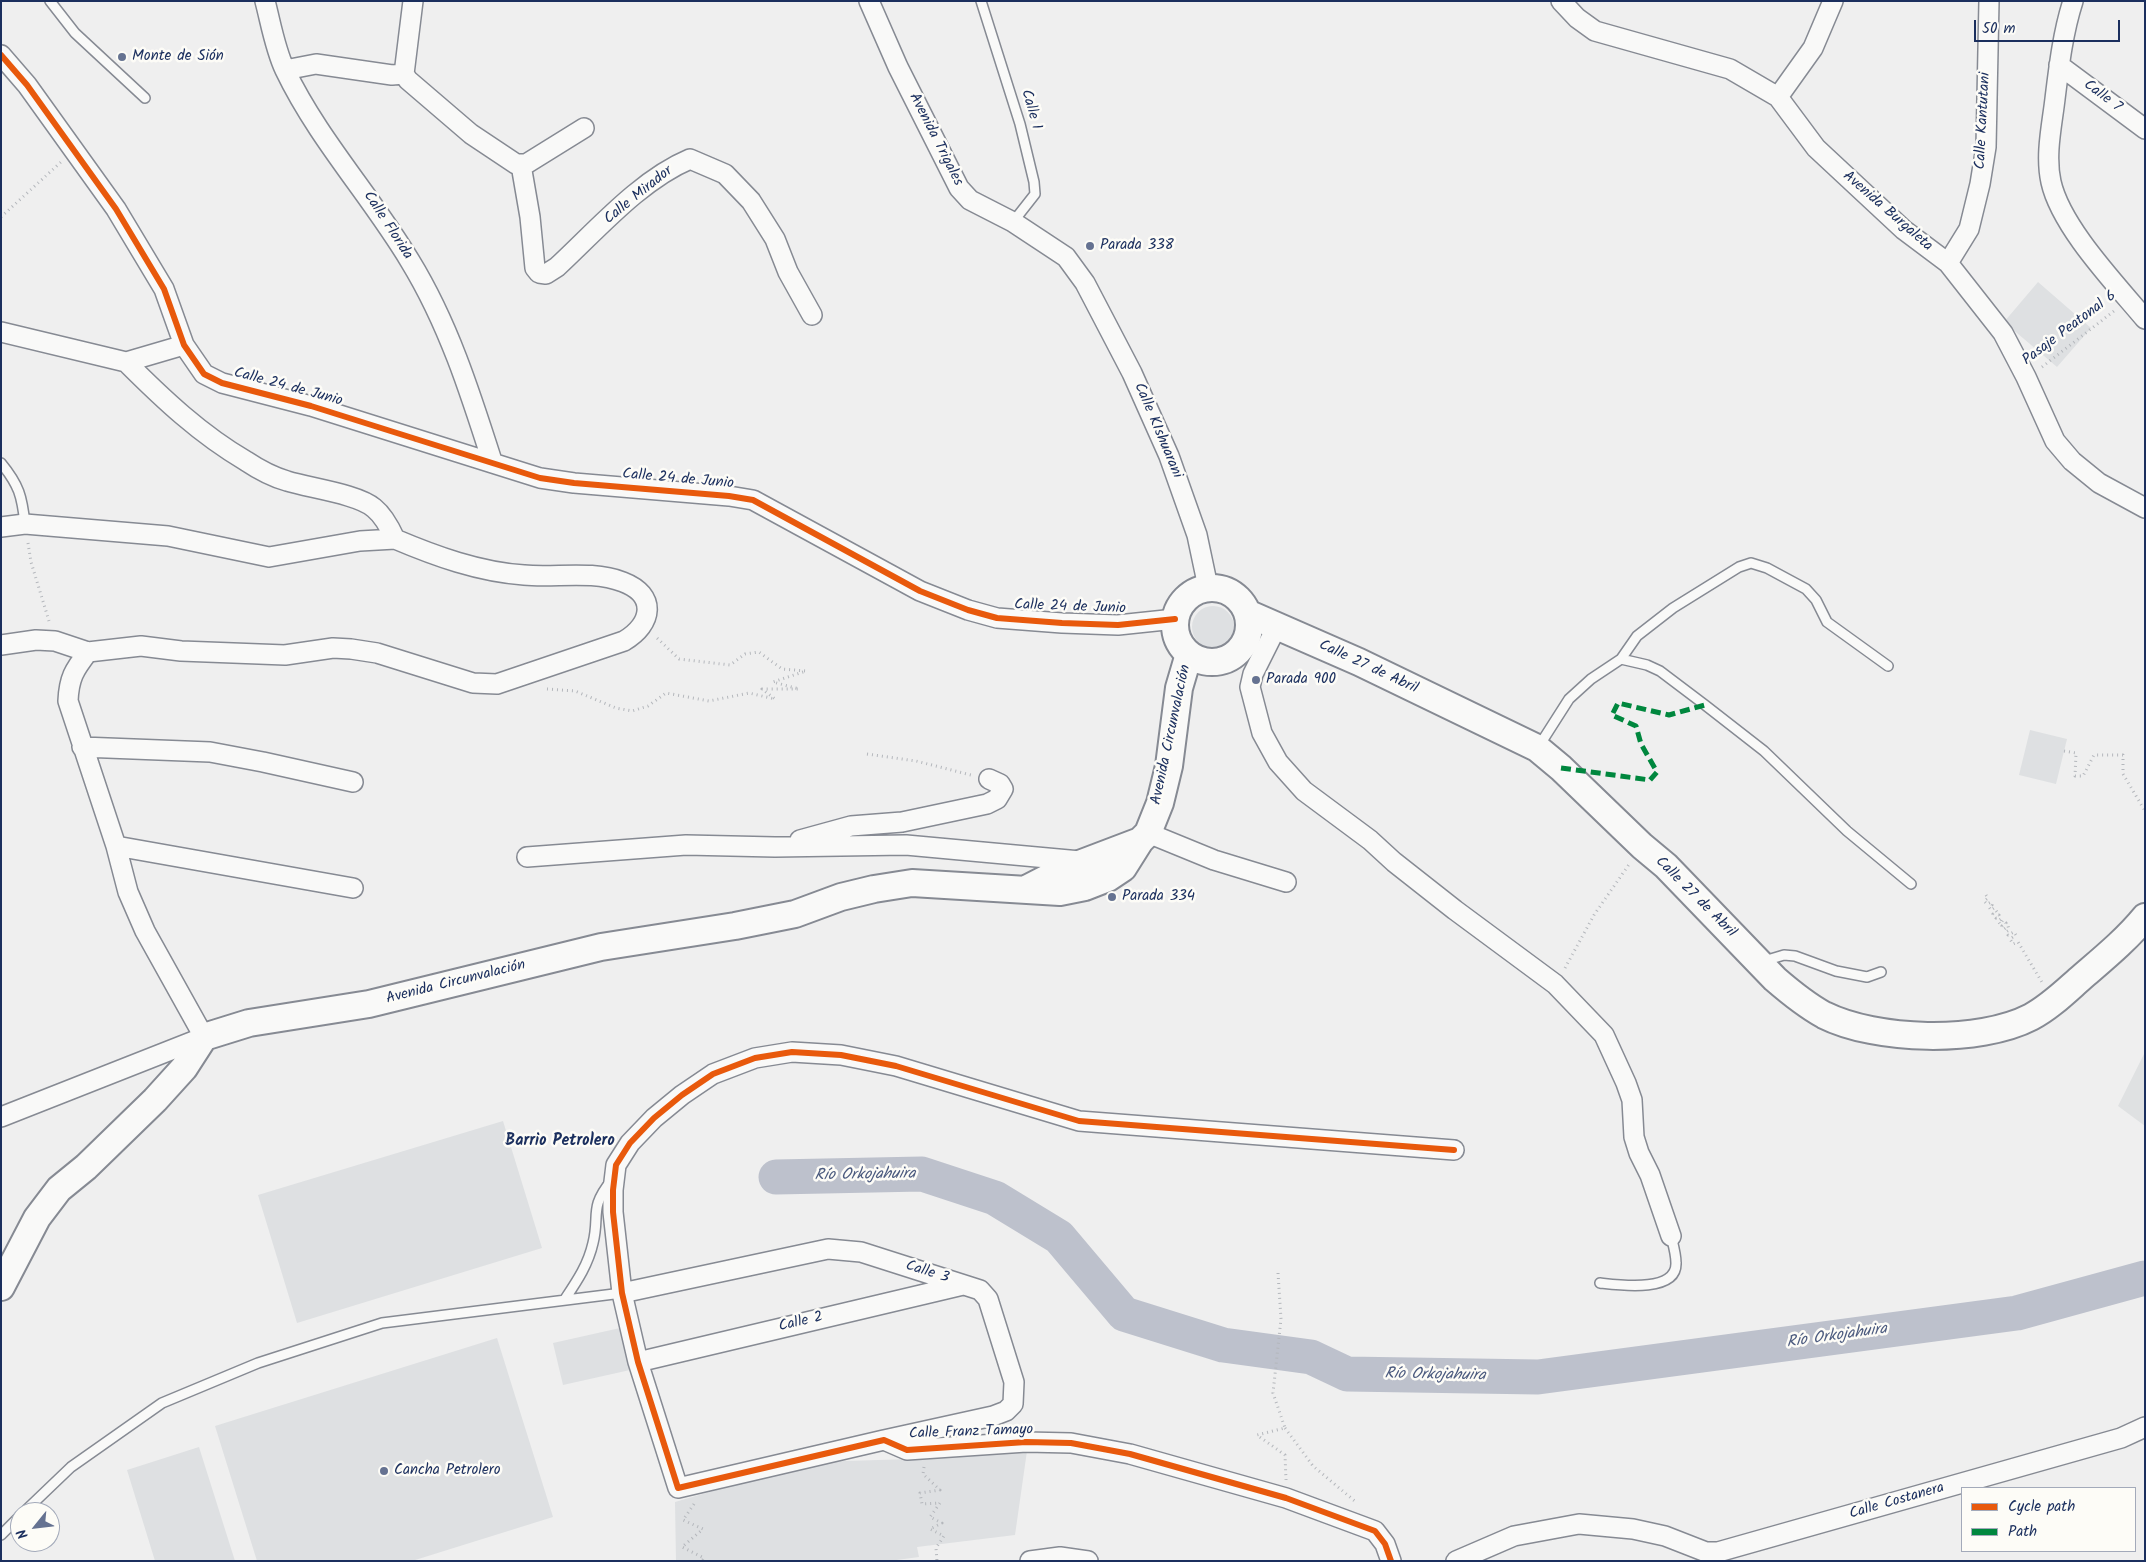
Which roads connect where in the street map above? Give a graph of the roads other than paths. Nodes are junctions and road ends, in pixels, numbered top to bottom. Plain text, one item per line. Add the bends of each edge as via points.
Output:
1 (50, 1) edge
2 (265, 1) edge
3 (413, 1) edge
4 (869, 1) edge
5 (981, 1) edge
6 (1561, 1) edge
7 (1833, 1) edge
8 (1989, 1) edge
9 (2073, 1) edge
10 (1, 56) edge
11 (2059, 65) junction
12 (285, 70) junction
13 (404, 74) junction
14 (1778, 97) junction
15 (145, 98) dead end
16 (584, 128) dead end
17 (2145, 129) edge
18 (521, 165) junction
19 (1013, 222) junction
20 (1948, 263) junction
21 (1085, 282) joint
22 (812, 315) dead end
23 (2145, 319) edge
24 (1, 332) edge
25 (184, 345) junction
26 (126, 362) junction
27 (492, 461) junction
28 (1, 463) edge
29 (2145, 508) edge
30 (25, 524) junction
31 (1, 527) edge
32 (395, 539) junction
33 (1208, 588) junction
34 (1247, 613) junction
35 (1175, 619) junction
36 (1277, 626) junction
37 (1, 645) edge
38 (88, 652) junction
39 (1189, 654) junction
40 (1621, 659) junction
41 (1888, 666) dead end
42 (82, 747) junction
43 (1537, 748) junction
44 (989, 779) road end
45 (353, 782) dead end
46 (1144, 837) junction
47 (116, 846) junction
48 (775, 847) junction
49 (527, 856) dead end
50 (1091, 872) junction
51 (1286, 882) dead end
52 (1911, 884) dead end
53 (353, 888) dead end
54 (2145, 917) edge
55 (1759, 963) junction
56 (1881, 972) dead end
57 (204, 1036) junction
58 (1, 1117) edge
59 (1454, 1150) dead end
60 (615, 1176) junction
61 (1671, 1236) joint
62 (1600, 1283) dead end
63 (964, 1284) junction
64 (1, 1287) edge
65 (622, 1293) junction
66 (565, 1299) junction
67 (638, 1362) junction
68 (2145, 1427) edge
69 (884, 1440) junction
70 (34, 1502) edge
71 (10, 1526) edge
72 (1, 1535) edge
73 (1707, 1556) edge
74 (1060, 1559) edge
75 (1030, 1561) edge
76 (1088, 1561) edge
77 (1391, 1561) edge
78 (1456, 1561) edge

1 - 15 lane via 75,33
2 - 12 street, Calle Florida
3 - 13 street
4 - 19 street, Avenida Trigales via 959,188 970,200
5 - 19 lane, Calle 1 via 1020,124 1034,182 1034,194
6 - 14 street, Avenida Burgaleta via 1595,31 1730,69
7 - 14 street via 1812,48
8 - 20 street, Calle Kantutani via 1986,147 1969,229
9 - 11 street
10 - 25 street, Calle 24 de Junio via 28,85 146,256 164,289
11 - 17 street, Calle 7
11 - 23 street via 2049,156 2051,182 2061,210 2076,234
12 - 13 street via 316,64
12 - 27 street, Calle Florida via 316,124 411,263 451,343
13 - 18 street via 471,134
14 - 20 street, Avenida Burgaleta via 1816,148 1904,230
16 - 18 street
18 - 22 street, Calle Mirador via 535,268 539,273 546,274 557,267 637,192 672,167 690,160 725,174 751,201 775,239 788,272
19 - 21 street, Avenida Trigales via 1066,256
20 - 29 street, Avenida Burgaleta via 2003,332 2055,441 2072,461 2099,483
21 - 33 street, Calle KIshuarani via 1132,373 1169,456 1197,536
24 - 26 street
25 - 26 street
25 - 27 street, Calle 24 de Junio via 204,374 222,383 311,406
26 - 32 street via 167,403 212,440 284,481 359,500 374,507
27 - 35 street, Calle 24 de Junio via 540,478 753,500 920,591 997,618 1118,625
28 - 30 lane via 15,480
30 - 31 street
30 - 32 street via 168,536 269,557 360,540
32 - 38 street via 430,554 473,566 552,577 600,575 622,582 644,597 647,610 644,625 624,641 497,684 483,685 377,653 351,649 333,648 285,655 141,646
33 - 34 main road via 1220,588 1232,594
33 - 35 main road via 1196,590 1186,598
34 - 36 main road, Calle 27 de Abril
34 - 39 main road via 1247,636 1233,655 1211,662
35 - 39 main road via 1177,638
36 - 43 main road, Calle 27 de Abril
36 - 61 street via 1253,674 1250,687 1262,733 1278,762 1304,791 1555,984 1604,1035 1632,1100 1634,1137
37 - 38 street via 55,641
38 - 42 street via 68,683 68,701
39 - 46 main road, Avenida Circunvalación via 1179,688 1169,766 1160,803
40 - 41 lane via 1637,636 1651,624 1739,567 1751,563 1806,589 1816,600 1827,622
40 - 43 lane via 1569,699
40 - 52 lane via 1660,671 1705,705 1764,751 1846,831
42 - 45 street via 210,752
42 - 47 street
43 - 55 main road, Calle 27 de Abril via 1666,866
44 - 48 street via 1003,789 997,799 987,804 902,822 851,826
46 - 50 main road, Avenida Circunvalación
46 - 51 street
47 - 53 street
47 - 57 street via 128,892 146,931
48 - 49 street via 686,845
48 - 50 street via 906,845
50 - 57 main road, Avenida Circunvalación via 1026,889 912,883 874,889 794,914 601,947 369,1004 249,1023
54 - 55 main road, Calle 27 de Abril via 2054,1001 2031,1017 2002,1027 1948,1036 1910,1036 1858,1028 1824,1014 1794,994
55 - 56 lane via 1784,955 1836,971 1867,976
57 - 58 street
57 - 64 main road via 184,1068 155,1100 86,1167 58,1189 37,1218
59 - 60 street via 1079,1121 896,1066 842,1055 792,1052 755,1058 713,1074 689,1090 654,1118 630,1143 616,1165
60 - 65 street via 613,1212
60 - 66 lane via 597,1202 594,1241 586,1267
61 - 62 lane via 1676,1264 1674,1274 1667,1279 1650,1285
63 - 65 street, Calle 3 via 861,1252 828,1249
63 - 67 street, Calle 2
63 - 69 street, Calle 3 via 980,1290 988,1299 1014,1382 1013,1404 993,1416
65 - 66 lane
65 - 67 street
66 - 70 lane via 382,1323 226,1375 162,1403 71,1467
67 - 69 street via 678,1488
68 - 73 street, Calle Costanera via 2121,1438
69 - 77 street, Calle Franz Tamayo via 907,1450 1026,1442 1071,1443 1130,1454 1286,1498 1375,1531 1385,1544
71 - 72 lane
73 - 78 street via 1665,1536 1633,1529 1579,1524 1514,1536
74 - 75 street
74 - 76 street

